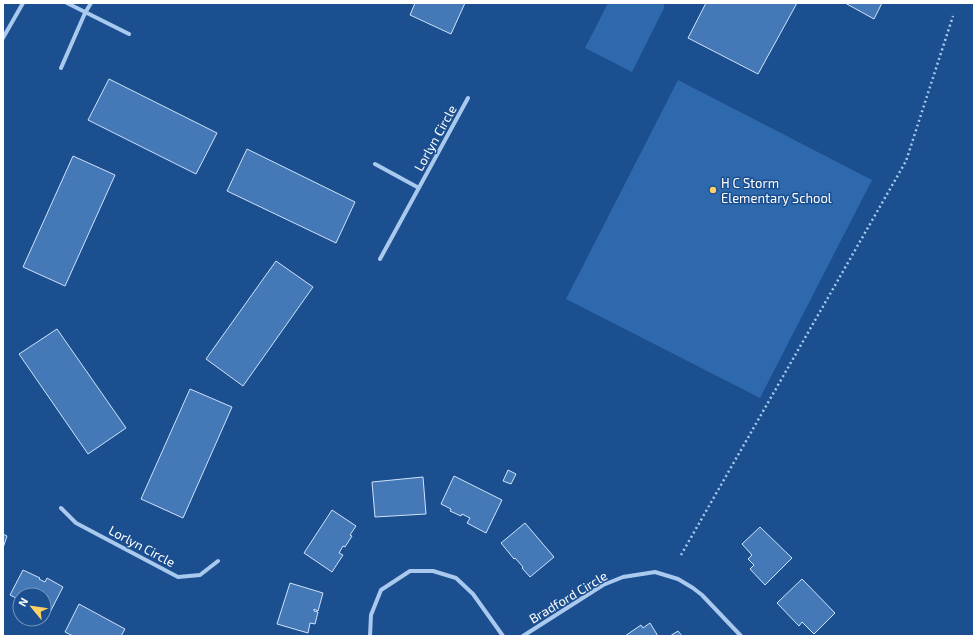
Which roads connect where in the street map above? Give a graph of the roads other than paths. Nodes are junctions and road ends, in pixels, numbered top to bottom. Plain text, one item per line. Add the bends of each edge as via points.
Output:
1 (23, 3) edge
2 (67, 3) edge
3 (92, 3) edge
4 (85, 13) junction
5 (129, 34) dead end
6 (3, 38) edge
7 (61, 68) dead end
8 (468, 98) dead end
9 (375, 164) dead end
10 (419, 188) junction
11 (380, 259) dead end
12 (61, 508) dead end
13 (218, 561) dead end
14 (370, 636) edge
15 (503, 636) edge
16 (523, 636) edge
17 (741, 636) edge

1 - 6 street
2 - 4 street
3 - 4 street
4 - 5 street
4 - 7 street
8 - 10 street, Lorlyn Circle
9 - 10 street, Lorlyn Circle
10 - 11 street, Lorlyn Circle
12 - 13 street, Lorlyn Circle via 76,523 178,577 200,575
14 - 15 street via 371,615 381,590 410,571 433,570 456,578 473,594
16 - 17 street, Bradford Circle via 603,585 623,576 656,572 678,579 693,588

